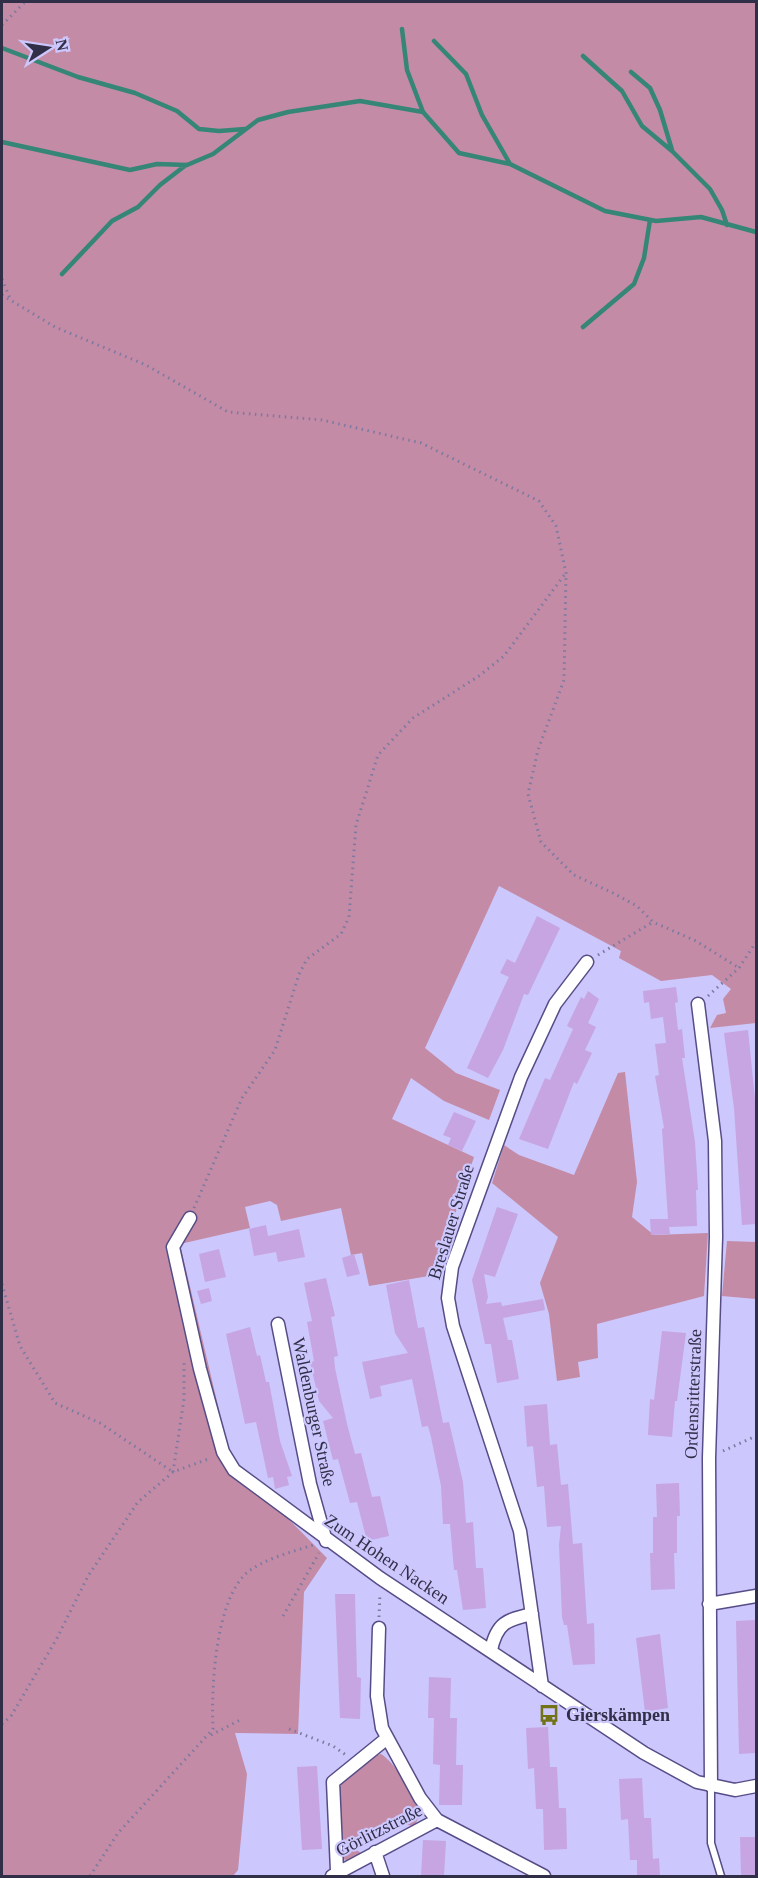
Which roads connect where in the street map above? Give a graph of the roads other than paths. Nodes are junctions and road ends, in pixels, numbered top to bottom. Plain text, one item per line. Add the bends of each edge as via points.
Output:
1 (587, 962) road end
2 (698, 1004) road end
3 (190, 1218) road end
4 (278, 1324) dead end
5 (326, 1541) junction
6 (756, 1596) edge
7 (709, 1604) junction
8 (532, 1614) junction
9 (379, 1628) road end
10 (491, 1650) junction
11 (542, 1686) junction
12 (386, 1739) junction
13 (711, 1786) junction
14 (756, 1786) edge
15 (437, 1820) junction
16 (375, 1852) junction
17 (334, 1874) edge
18 (383, 1876) edge
19 (544, 1876) edge
20 (721, 1876) edge

1 - 8 street, Breslauer Straße via 555,1004 521,1077 452,1267 448,1298 453,1326 520,1531
2 - 7 street, Ordensritterstraße via 715,1141
3 - 5 street, Zum Hohen Nacken via 173,1247 223,1452 241,1477
4 - 5 street, Waldenburger Straße via 310,1484
5 - 10 street, Zum Hohen Nacken
6 - 7 street
7 - 13 street, Ordensritterstraße
8 - 10 street via 503,1624 494,1635
8 - 11 street, Breslauer Straße
9 - 12 street via 377,1696
10 - 11 street, Zum Hohen Nacken
11 - 13 street, Zum Hohen Nacken via 664,1765
12 - 15 street
12 - 17 street, Görlitzstraße via 332,1786
13 - 14 street, Zum Hohen Nacken via 735,1790
13 - 20 lane via 711,1843
15 - 16 street, Görlitzstraße
15 - 19 street
16 - 17 street, Görlitzstraße
16 - 18 street

